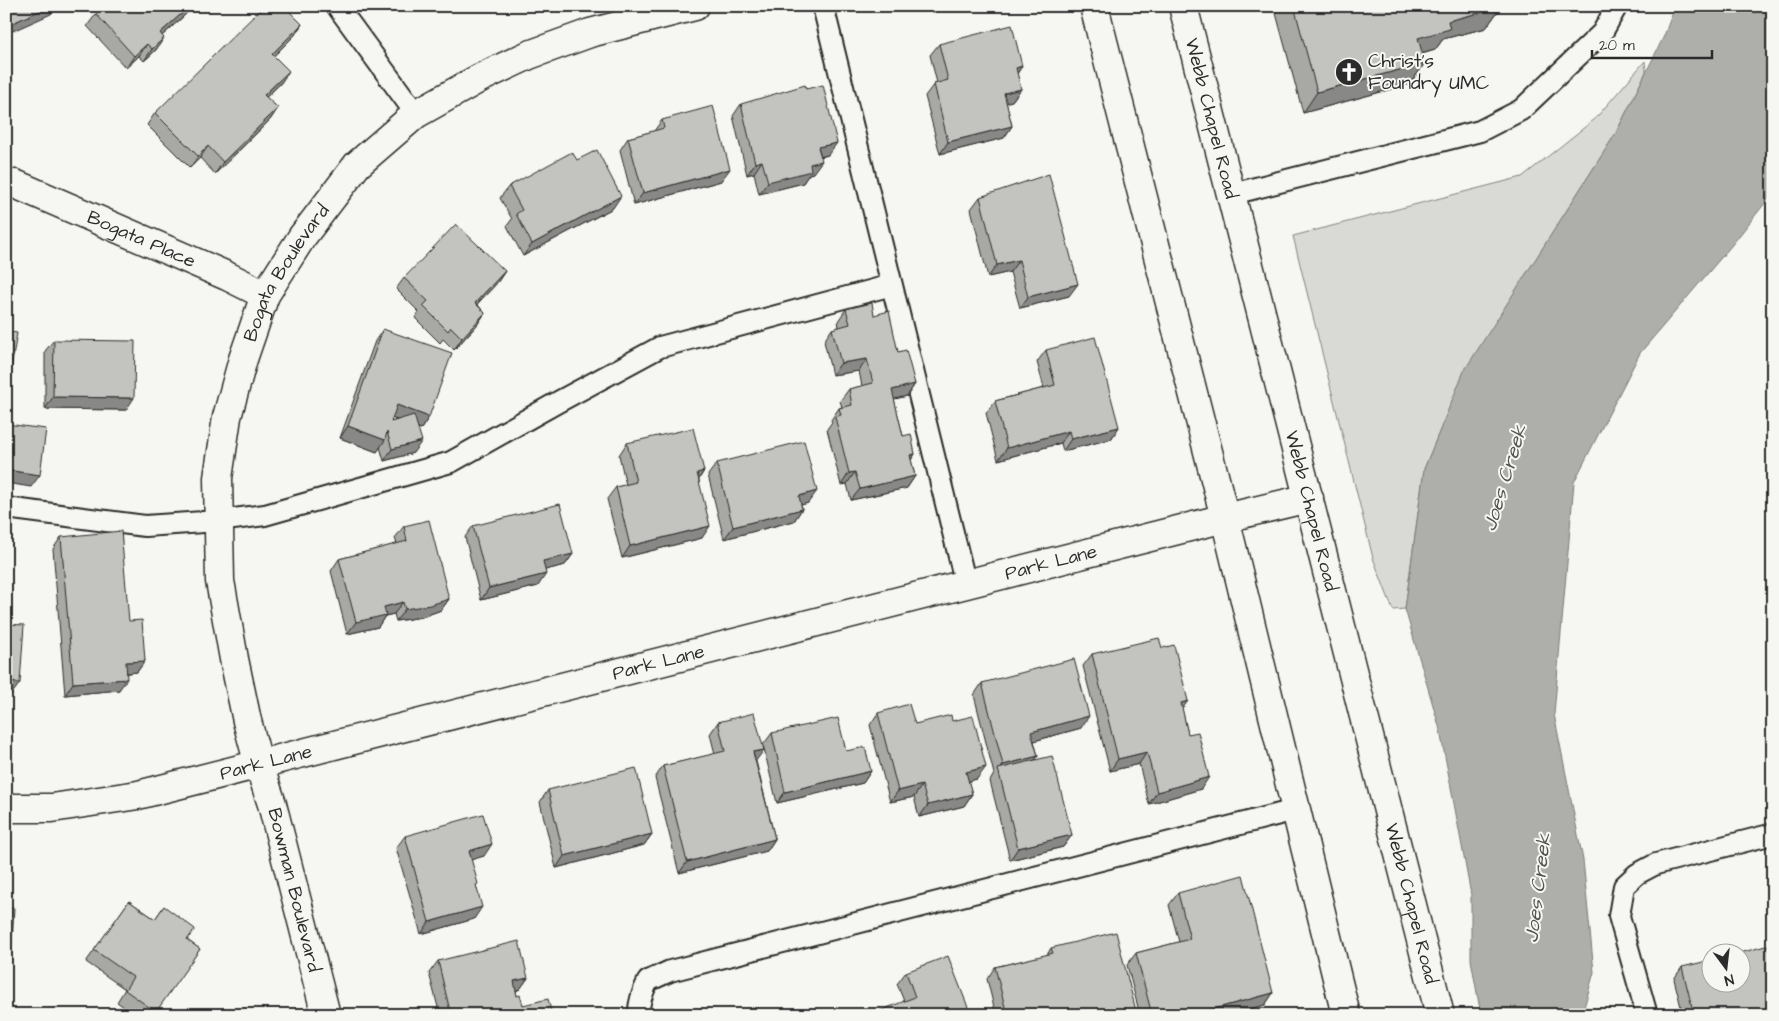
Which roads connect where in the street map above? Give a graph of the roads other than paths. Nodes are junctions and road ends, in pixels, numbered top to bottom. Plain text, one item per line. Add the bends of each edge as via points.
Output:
1 (338, 6) edge
2 (695, 6) edge
3 (823, 6) edge
4 (1094, 6) edge
5 (1183, 6) edge
6 (1617, 6) edge
7 (416, 114) junction
8 (15, 184) dead end
9 (1232, 194) junction
10 (892, 285) junction
11 (265, 295) junction
12 (1309, 498) junction
13 (6, 508) edge
14 (1225, 518) junction
15 (218, 521) junction
16 (966, 585) junction
17 (258, 765) junction
18 (6, 808) edge
19 (1295, 810) junction
20 (1773, 834) edge
21 (1440, 1011) edge
22 (326, 1015) edge
23 (639, 1015) edge
24 (1346, 1015) edge
25 (1647, 1015) edge

1 - 7 lane
2 - 7 street, Bogata Boulevard via 590,33 529,55
3 - 10 lane
4 - 14 street
5 - 9 street, Webb Chapel Road
6 - 9 lane via 1602,32 1521,110 1480,131
7 - 11 street, Bogata Boulevard via 357,165 302,237
8 - 11 street, Bogata Place
9 - 12 street, Webb Chapel Road
10 - 15 lane via 660,347 451,462 264,515
10 - 16 lane
11 - 15 street, Bogata Boulevard via 227,417 218,478
12 - 14 street, Park Lane
12 - 21 street, Webb Chapel Road
13 - 15 lane via 145,526
14 - 16 street, Park Lane
14 - 19 street
15 - 17 street, Bogata Boulevard via 222,591 235,668
16 - 17 street, Park Lane
17 - 18 street, Park Lane via 138,795 52,808
17 - 22 street, Bowman Boulevard via 272,804
19 - 23 lane via 670,972 648,981 642,993
19 - 24 street
20 - 25 lane via 1656,864 1637,874 1624,886 1619,916

